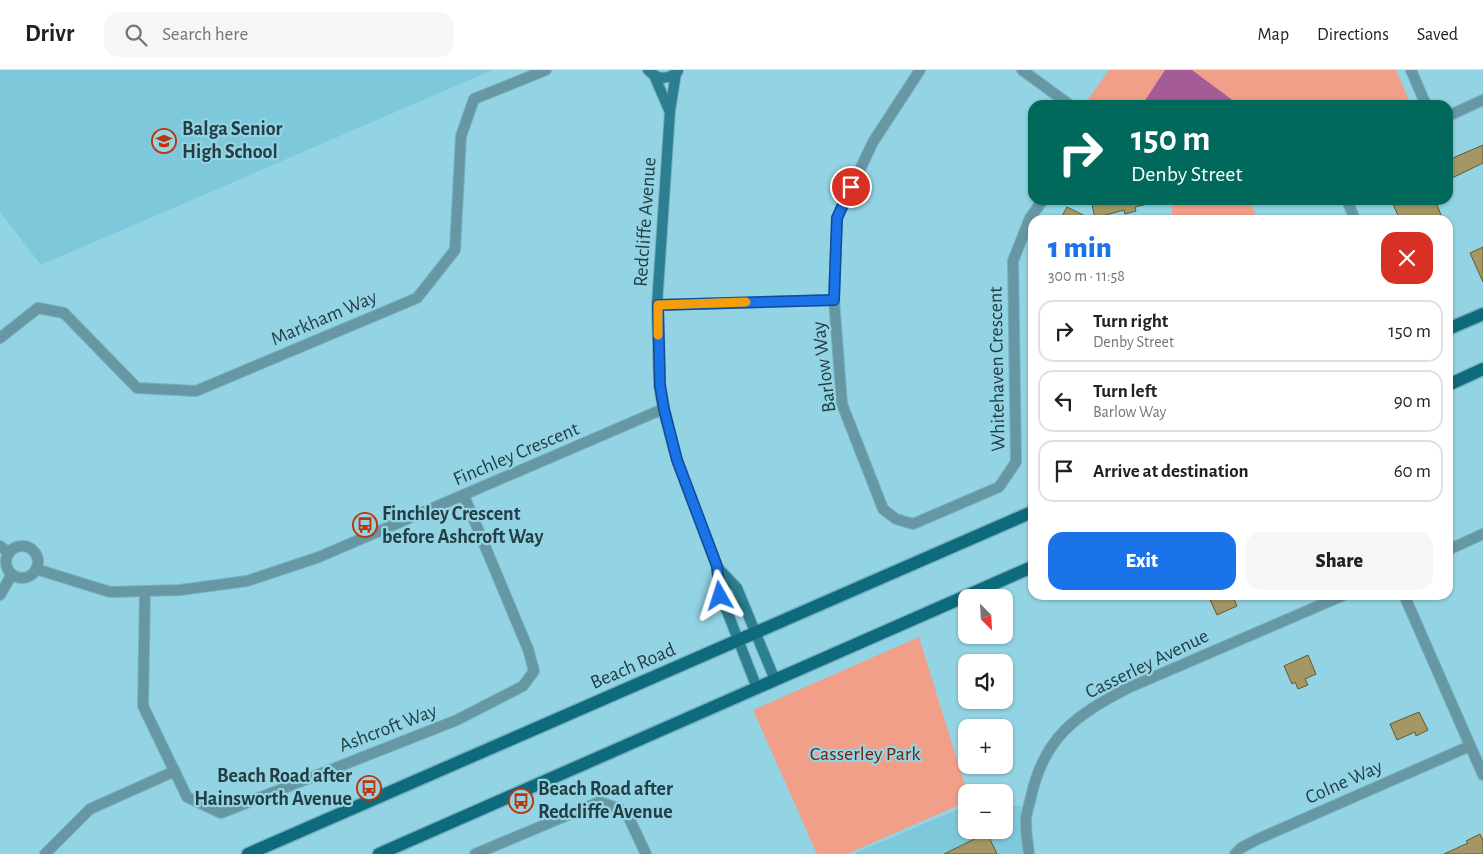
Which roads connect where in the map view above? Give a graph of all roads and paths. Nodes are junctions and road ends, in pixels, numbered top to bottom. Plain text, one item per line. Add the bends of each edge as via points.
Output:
1 (546, 70) edge
2 (920, 70) edge
3 (1022, 70) edge
4 (1411, 70) edge
5 (649, 72) edge
6 (678, 72) edge
7 (1063, 100) edge
8 (1424, 100) edge
9 (1483, 100) edge
10 (670, 111) junction
11 (1453, 114) edge
12 (1028, 223) edge
13 (834, 300) junction
14 (658, 305) junction
15 (1483, 314) edge
16 (1453, 327) edge
17 (0, 338) edge
18 (1483, 369) edge
19 (1453, 383) edge
20 (664, 409) junction
21 (464, 496) junction
22 (1028, 514) edge
23 (896, 519) joint
24 (1483, 534) edge
25 (0, 546) edge
26 (1453, 548) edge
27 (9, 553) junction
28 (717, 566) junction
29 (36, 569) junction
30 (1028, 569) edge
31 (12, 574) junction
32 (145, 591) junction
33 (0, 595) edge
34 (1332, 600) edge
35 (1406, 600) edge
36 (755, 634) junction
37 (738, 641) junction
38 (775, 680) junction
39 (757, 688) junction
40 (1470, 746) junction
41 (175, 771) junction
42 (1483, 775) edge
43 (45, 854) edge
44 (248, 854) edge
45 (379, 854) edge
46 (476, 854) edge
47 (646, 854) edge
48 (1029, 854) edge
49 (1236, 854) edge

1 - 17 street, Markham Way via 474,99 461,136 455,250 417,298 196,391 137,388 64,313 38,308
2 - 13 street, Barlow Way via 874,142 837,218
3 - 7 street
4 - 8 street
5 - 6 street via 666,78
5 - 10 street, Redcliffe Avenue
6 - 10 street, Redcliffe Avenue
9 - 11 street
10 - 14 street, Redcliffe Avenue
12 - 23 street, Whitehaven Crescent via 1013,261 1016,462 999,487 913,524
13 - 14 street
13 - 23 street, Barlow Way via 842,404 883,509
14 - 20 street, Redcliffe Avenue via 660,385
15 - 16 main road
18 - 19 main road
20 - 21 street, Finchley Crescent
20 - 28 street, Redcliffe Avenue via 677,460
21 - 32 street, Finchley Crescent via 319,557 247,581
21 - 41 street, Ashcroft Way via 528,649 534,670 523,686 457,720 221,812 187,798
22 - 36 main road, Beach Road
24 - 26 street
25 - 27 street
27 - 29 street via 18,547 29,548 38,561
27 - 31 street via 7,565
28 - 36 street, Redcliffe Avenue via 737,588
28 - 37 street, Redcliffe Avenue via 720,596
29 - 31 street via 22,578
29 - 32 street, Finchley Crescent via 110,592
30 - 38 main road
31 - 33 street
32 - 41 street, Ashcroft Way via 143,706
34 - 48 street, Casserley Avenue via 1128,688 1073,721 1050,748 1035,779 1026,822
35 - 40 street
36 - 37 main road, Beach Road
36 - 38 street, Redcliffe Avenue
37 - 39 street, Redcliffe Avenue
37 - 44 main road, Beach Road
38 - 39 main road
39 - 45 main road
40 - 42 street
40 - 49 street, Colne Way via 1258,839
41 - 43 street via 90,809
46 - 47 street via 599,802 618,808 628,816

